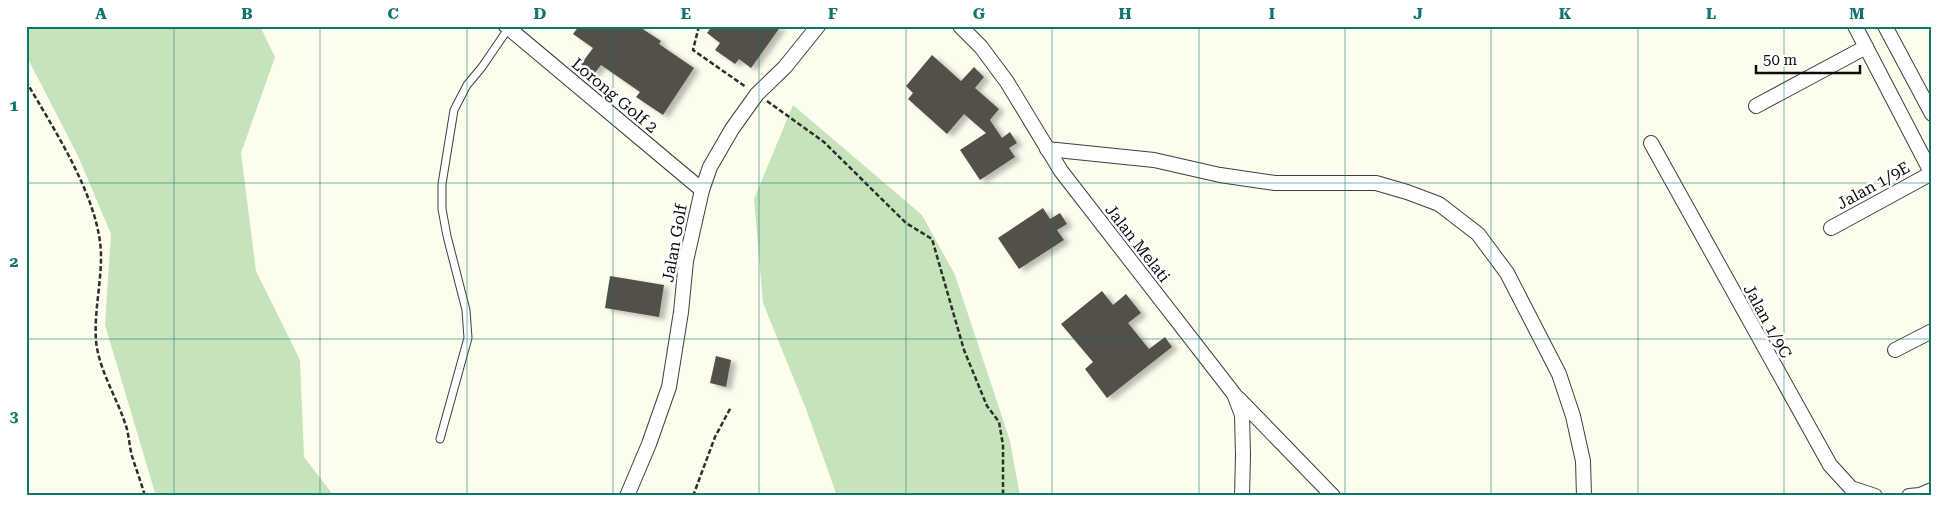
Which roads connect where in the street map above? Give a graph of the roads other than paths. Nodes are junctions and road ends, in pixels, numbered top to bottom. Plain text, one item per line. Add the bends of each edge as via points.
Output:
1 (818, 26) edge
2 (960, 26) edge
3 (1855, 26) edge
4 (1885, 26) edge
5 (507, 28) edge
6 (1866, 47) junction
7 (1756, 106) dead end
8 (1932, 114) edge
9 (1650, 144) dead end
10 (1047, 149) junction
11 (1932, 173) edge
12 (702, 190) junction
13 (1831, 228) dead end
14 (1932, 331) edge
15 (1895, 350) dead end
16 (1234, 394) junction
17 (440, 439) dead end
18 (1932, 490) edge
19 (627, 496) edge
20 (1242, 496) edge
21 (1334, 496) edge
22 (1584, 496) edge
23 (1876, 496) edge
24 (1909, 496) edge

1 - 12 street, Jalan Golf via 785,67 757,94 732,129 710,167
2 - 10 street, Jalan Melati via 1008,82
3 - 6 street
4 - 8 street
5 - 12 street, Lorong Golf 2
5 - 17 lane via 467,85 454,110 443,175 442,209 466,310 468,338
6 - 7 street
6 - 11 street
9 - 23 street, Jalan 1/9C via 1830,465 1851,488
10 - 16 street, Jalan Melati
10 - 22 street via 1154,160 1275,183 1376,183 1439,204 1478,234 1506,273 1559,374 1583,461
11 - 13 street, Jalan 1/9E
12 - 19 street, Jalan Golf via 686,262 669,387
14 - 15 street
16 - 20 street, Jalan Melati via 1242,415
16 - 21 street
18 - 24 street

